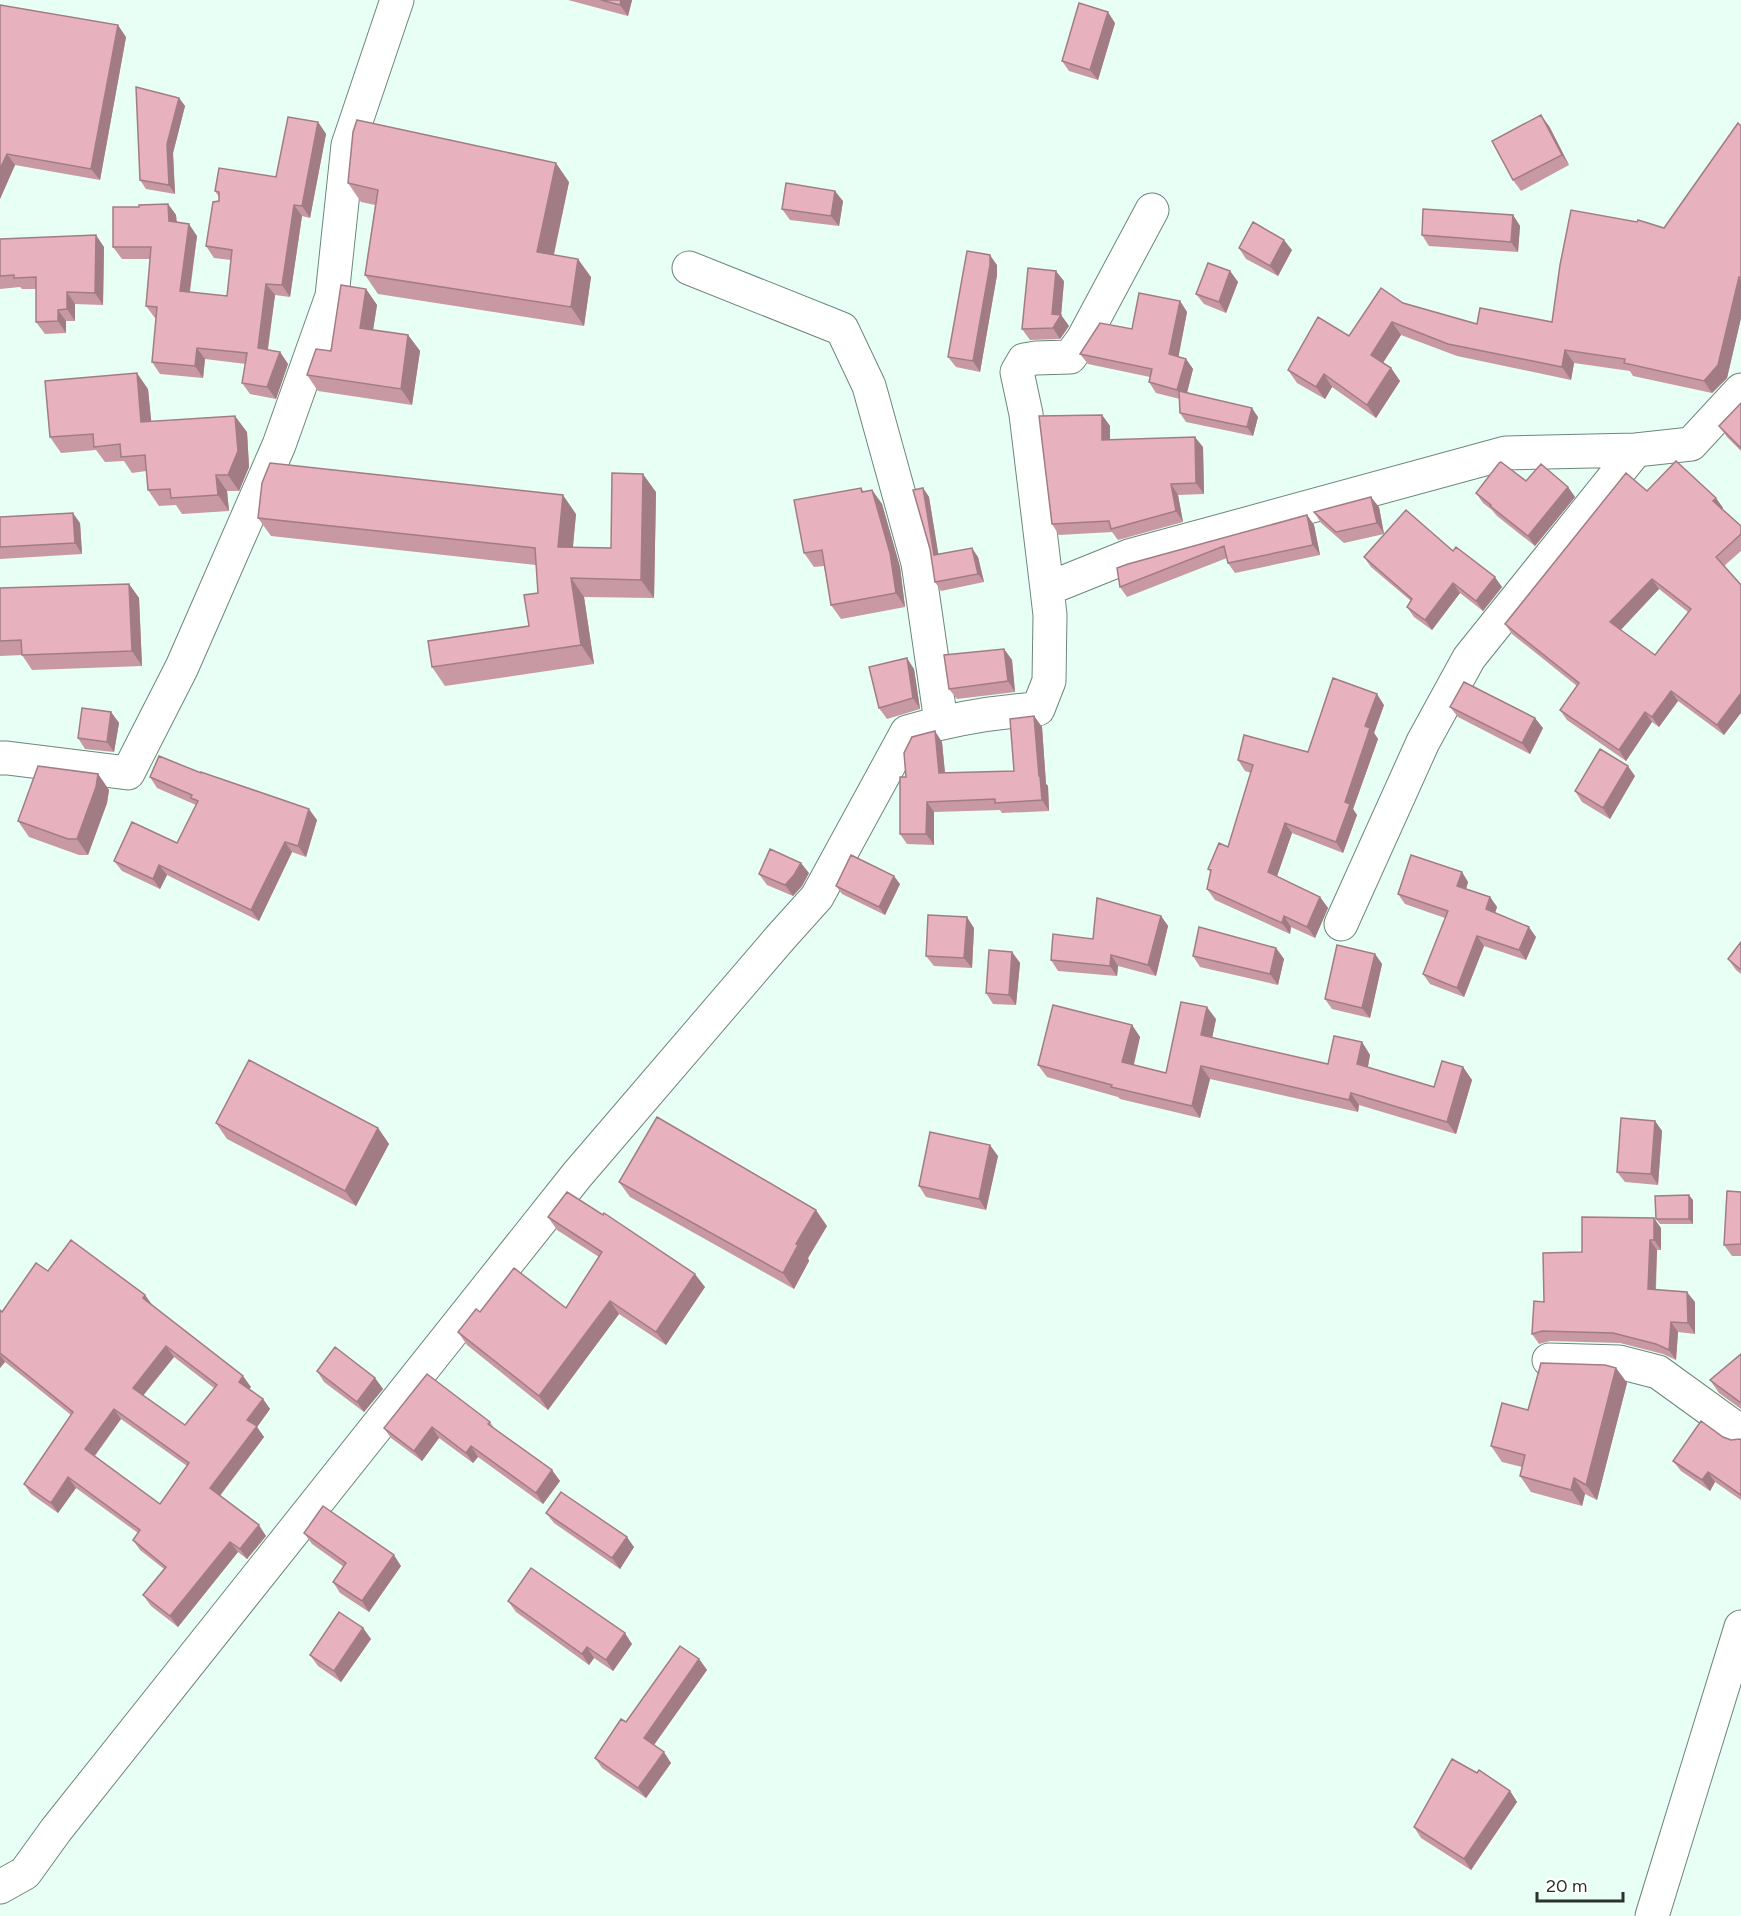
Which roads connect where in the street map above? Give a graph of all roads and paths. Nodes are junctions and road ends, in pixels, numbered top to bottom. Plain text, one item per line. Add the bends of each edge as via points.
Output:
1 (397, 0) edge
2 (1152, 210) dead end
3 (689, 268) dead end
4 (1741, 390) edge
5 (1636, 450) junction
6 (1047, 589) junction
7 (941, 722) junction
8 (0, 758) edge
9 (1341, 924) dead end
10 (1549, 1360) dead end
11 (1741, 1432) edge
12 (1741, 1627) edge
13 (0, 1887) edge
14 (1652, 1916) edge

1 - 8 street via 348,146 332,296 279,445 182,667 128,773
2 - 6 street via 1070,357 1024,360 1017,372 1026,414
3 - 7 street via 842,329 869,386 918,563
4 - 5 street via 1691,444
5 - 6 street via 1506,453 1129,556
5 - 9 street via 1469,658 1423,742
6 - 7 street via 1049,681 1038,710 997,712
7 - 13 street via 907,732 817,897 577,1175 25,1873
10 - 11 street via 1619,1362 1658,1372
12 - 14 street

